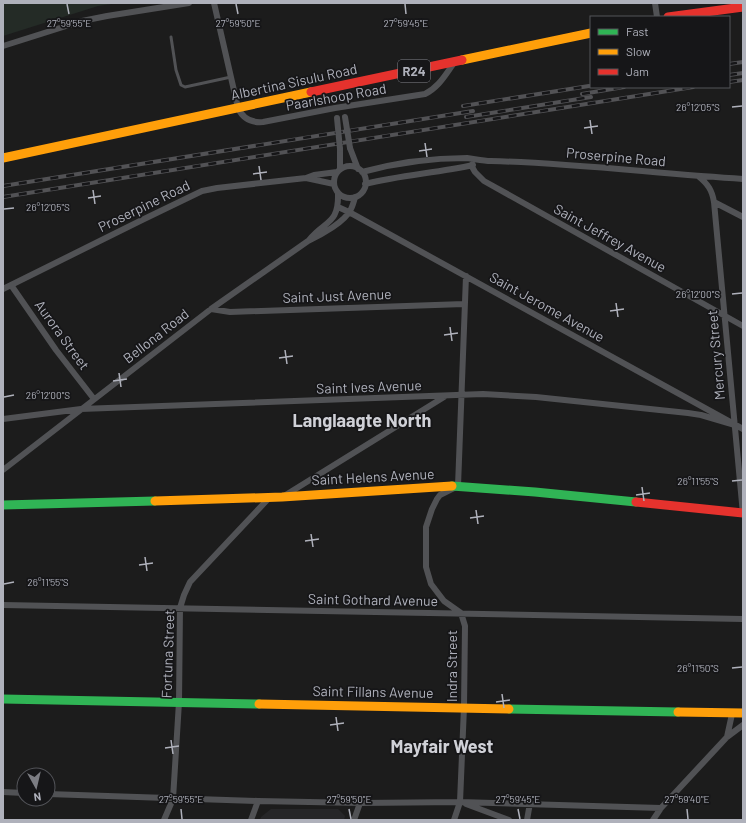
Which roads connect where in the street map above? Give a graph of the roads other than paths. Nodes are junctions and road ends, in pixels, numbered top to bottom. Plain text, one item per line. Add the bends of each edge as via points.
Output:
1 (189, 3) edge
2 (214, 3) edge
3 (655, 3) edge
4 (743, 7) edge
5 (656, 16) edge
6 (676, 16) edge
7 (590, 33) edge
8 (171, 37) dead end
9 (3, 46) edge
10 (454, 63) junction
11 (231, 77) junction
12 (344, 107) junction
13 (238, 108) junction
14 (335, 108) junction
15 (3, 158) edge
16 (486, 161) junction
17 (471, 165) junction
18 (360, 170) junction
19 (338, 171) junction
20 (698, 176) junction
21 (306, 178) junction
22 (743, 179) edge
23 (334, 184) junction
24 (365, 184) junction
25 (338, 193) junction
26 (355, 197) junction
27 (714, 202) junction
28 (338, 207) junction
29 (349, 212) junction
30 (743, 218) edge
31 (308, 241) junction
32 (466, 276) junction
33 (11, 285) junction
34 (3, 289) edge
35 (464, 304) junction
36 (211, 309) junction
37 (725, 316) junction
38 (743, 326) edge
39 (462, 395) junction
40 (446, 396) junction
41 (94, 399) junction
42 (82, 408) junction
43 (3, 419) edge
44 (735, 425) junction
45 (743, 429) edge
46 (3, 470) edge
47 (458, 486) junction
48 (270, 497) junction
49 (282, 497) junction
50 (3, 505) edge
51 (743, 514) edge
52 (3, 604) edge
53 (180, 608) junction
54 (461, 613) junction
55 (743, 619) edge
56 (3, 699) edge
57 (179, 702) junction
58 (464, 708) junction
59 (743, 713) edge
60 (732, 714) junction
61 (743, 725) edge
62 (727, 737) junction
63 (3, 792) edge
64 (16, 793) edge
65 (56, 794) edge
66 (173, 799) junction
67 (258, 801) junction
68 (460, 802) junction
69 (360, 803) junction
70 (530, 804) junction
71 (661, 808) junction
72 (164, 820) edge
73 (251, 820) edge
74 (354, 820) edge
75 (454, 820) edge
76 (509, 820) edge
77 (527, 820) edge
78 (653, 820) edge

1 - 9 street via 82,21
2 - 11 street
3 - 5 street
4 - 6 street
7 - 10 street, Albertina Sisulu Road / R24
8 - 11 lane via 181,85 185,87
10 - 12 street, Paarlshoop Road via 438,85 425,94
10 - 13 street, Albertina Sisulu Road / R24
11 - 13 street
12 - 14 street, Paarlshoop Road
12 - 18 street, bridge via 350,148
13 - 14 street, Paarlshoop Road via 244,118 254,122
13 - 15 street, Albertina Sisulu Road / R24
14 - 19 street, bridge via 340,149
16 - 17 street, Proserpine Road
16 - 18 street, Proserpine Road via 469,158 442,159
16 - 20 street, Proserpine Road
17 - 24 street, Proserpine Road
17 - 37 street, Saint Jeffrey Avenue via 484,181
18 - 19 street, Proserpine Road via 348,166
18 - 24 street
19 - 21 street, Proserpine Road
19 - 23 street
20 - 22 street, Proserpine Road
20 - 27 street, Mercury Street via 711,190
21 - 23 street, Proserpine Road
21 - 33 street, Proserpine Road via 202,191
23 - 25 street
24 - 26 street via 362,192
25 - 26 street via 349,198
25 - 28 street
26 - 29 street
27 - 30 street
27 - 37 street, Mercury Street
28 - 29 street, Saint Jerome Avenue
28 - 31 street, Bellona Road via 330,220
29 - 31 street, Bellona Road via 333,227
29 - 32 street, Saint Jerome Avenue
31 - 36 street, Bellona Road
32 - 35 street
32 - 44 street, Saint Jerome Avenue
33 - 34 street, Proserpine Road
33 - 41 street, Aurora Street
35 - 36 street, Saint Just Avenue via 230,312
35 - 39 street
36 - 41 street, Bellona Road
37 - 38 street, Saint Jeffrey Avenue
37 - 44 street, Mercury Street
39 - 40 street, Saint Ives Avenue
39 - 44 street, Saint Ives Avenue via 536,397 674,412 701,415
39 - 47 street
40 - 42 street, Saint Ives Avenue
40 - 49 street
41 - 42 street, Bellona Road
42 - 43 street, Saint Ives Avenue
42 - 46 street, Bellona Road
44 - 45 street, Saint Jerome Avenue
44 - 51 street, Mercury Street
47 - 49 street, Saint Helens Avenue
47 - 51 street, Saint Helens Avenue
47 - 54 street, Indra Street via 437,499 428,520 426,554 427,575 431,584 444,601
48 - 49 street, Saint Helens Avenue
48 - 50 street, Saint Helens Avenue
48 - 53 street, Fortuna Street via 190,582
52 - 53 street, Saint Gothard Avenue
53 - 54 street, Saint Gothard Avenue
53 - 57 street, Fortuna Street
54 - 55 street, Saint Gothard Avenue
54 - 58 street, Indra Street via 465,626
56 - 57 street, Saint Fillans Avenue
57 - 58 street, Saint Fillans Avenue
57 - 66 street, Fortuna Street
58 - 60 street, Saint Fillans Avenue
58 - 68 street, Indra Street
59 - 60 street, Saint Fillans Avenue
60 - 62 street
61 - 62 street
62 - 71 street
63 - 64 street
65 - 66 street
66 - 67 street
66 - 72 street, Fortuna Street
67 - 69 street
67 - 73 street
68 - 69 street
68 - 70 street
68 - 75 street, Indra Street
68 - 76 street
69 - 74 street
70 - 71 street
70 - 77 street
71 - 78 street

